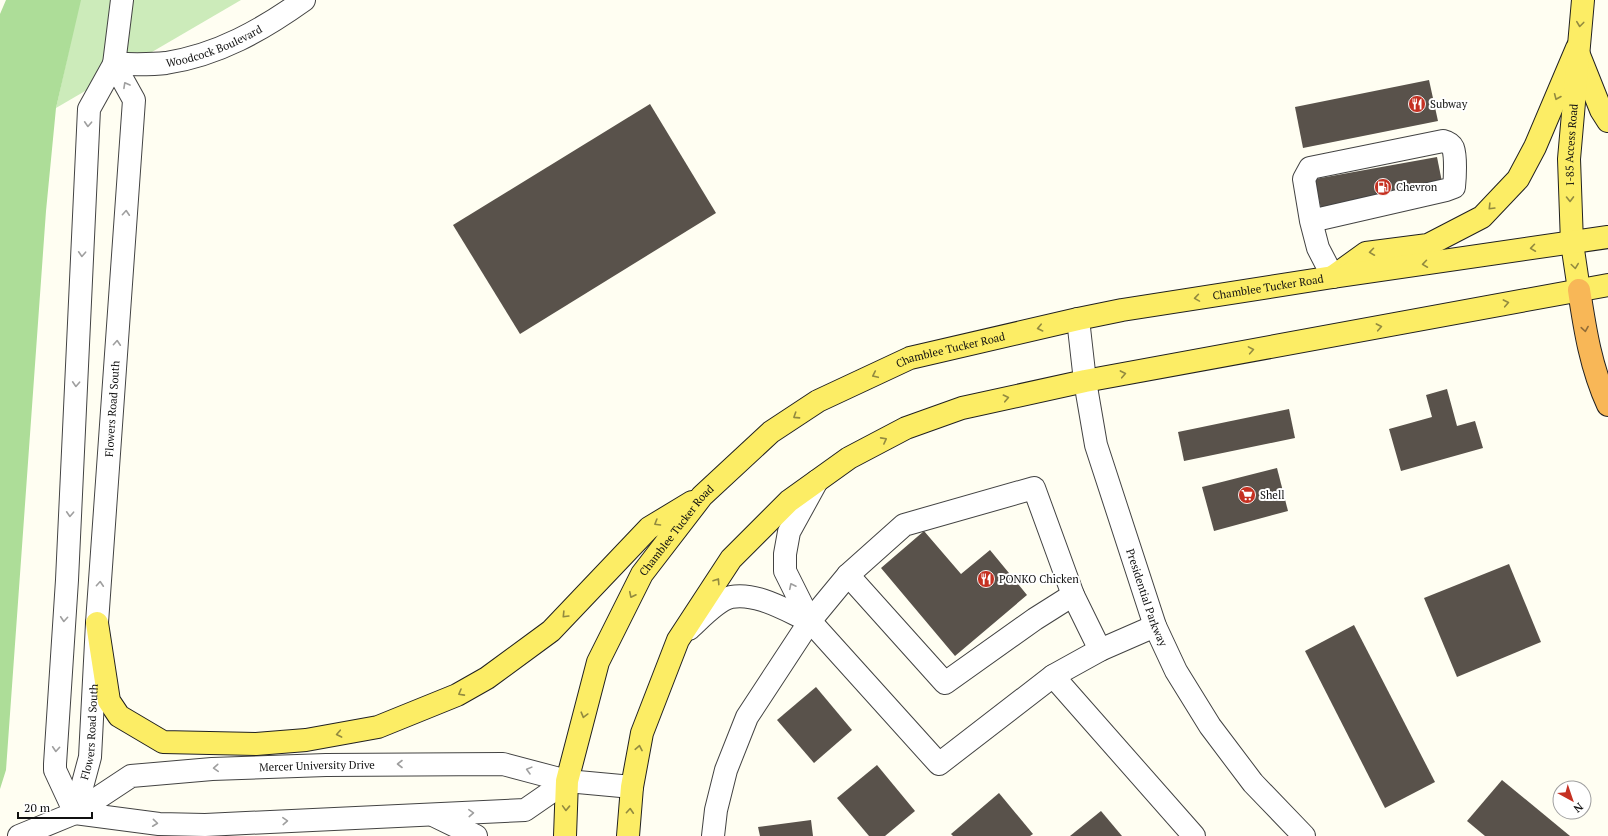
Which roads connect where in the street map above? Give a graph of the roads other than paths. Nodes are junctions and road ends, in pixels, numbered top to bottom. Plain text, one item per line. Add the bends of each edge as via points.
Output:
1 (122, 0) edge
2 (304, 0) edge
3 (1583, 0) edge
4 (1577, 48) junction
5 (114, 64) junction
6 (1608, 121) edge
7 (1311, 222) junction
8 (1608, 237) edge
9 (1572, 243) junction
10 (1333, 277) junction
11 (1608, 285) edge
12 (1579, 290) junction
13 (1078, 319) junction
14 (1085, 381) junction
15 (1608, 405) edge
16 (817, 481) junction
17 (702, 496) junction
18 (848, 575) junction
19 (1073, 595) junction
20 (810, 620) junction
21 (98, 623) junction
22 (1155, 626) junction
23 (678, 640) junction
24 (1100, 650) junction
25 (1053, 676) junction
26 (567, 781) junction
27 (632, 787) junction
28 (75, 812) junction
29 (432, 815) junction
30 (18, 836) edge
31 (476, 836) edge
32 (565, 836) edge
33 (628, 836) edge
34 (713, 836) edge
35 (1194, 836) edge
36 (1304, 836) edge

1 - 5 street, Flowers Road South
2 - 5 street, Woodcock Boulevard via 272,23 218,50 166,63
3 -> 4 main road, I-85 Access Road
4 - 6 main road via 1601,110
4 -> 9 main road, I-85 Access Road via 1569,159
4 -> 10 main road via 1535,147 1518,179 1482,217 1428,245 1366,253
21 -> 5 street, Flowers Road South via 134,100
5 -> 28 street, Flowers Road South via 89,109 67,580 55,764 55,770
7 - 7 street via 1304,179 1310,168 1443,141 1453,148 1454,186
7 - 10 street via 1318,248
8 - 9 main road, Chamblee Tucker Road
9 -> 10 main road, Chamblee Tucker Road
9 -> 12 main road, I-85 Access Road
10 -> 13 main road, Chamblee Tucker Road
11 - 12 main road
14 -> 12 main road
12 -> 15 highway via 1586,339 1599,385
13 - 14 street, Presidential Parkway
13 -> 17 main road, Chamblee Tucker Road via 910,358 818,401 771,432
16 -> 14 main road via 849,458 906,428 962,408
14 - 22 street, Presidential Parkway via 1101,465
20 -> 16 street via 785,571 785,554 789,532
23 -> 16 main road via 731,559 789,501
17 -> 21 main road via 649,528 551,631 487,678 457,695 378,727 306,740 256,744 163,742 119,716 108,701
17 -> 26 main road, Chamblee Tucker Road via 642,574 598,662
18 - 19 street via 945,684
18 - 19 street via 904,525 1034,488
18 - 20 street
19 - 24 street
20 - 23 street via 754,598 730,597 709,611
20 - 25 street via 939,764
20 - 34 street via 747,717 726,770 716,810
21 - 28 street, Flowers Road South via 90,757
22 - 24 street
22 - 36 street, Presidential Parkway via 1176,671 1210,726 1253,783
27 -> 23 main road via 642,733
24 - 25 street
25 - 35 street
26 - 27 street, Mercer University Drive
26 -> 28 street, Mercer University Drive via 503,764 318,765 212,769 131,776
29 -> 26 street via 525,810
26 -> 32 main road, Chamblee Tucker Road
33 -> 27 main road
28 -> 29 street via 158,824 205,825
28 - 30 street, Mercer University Drive
29 - 31 street

